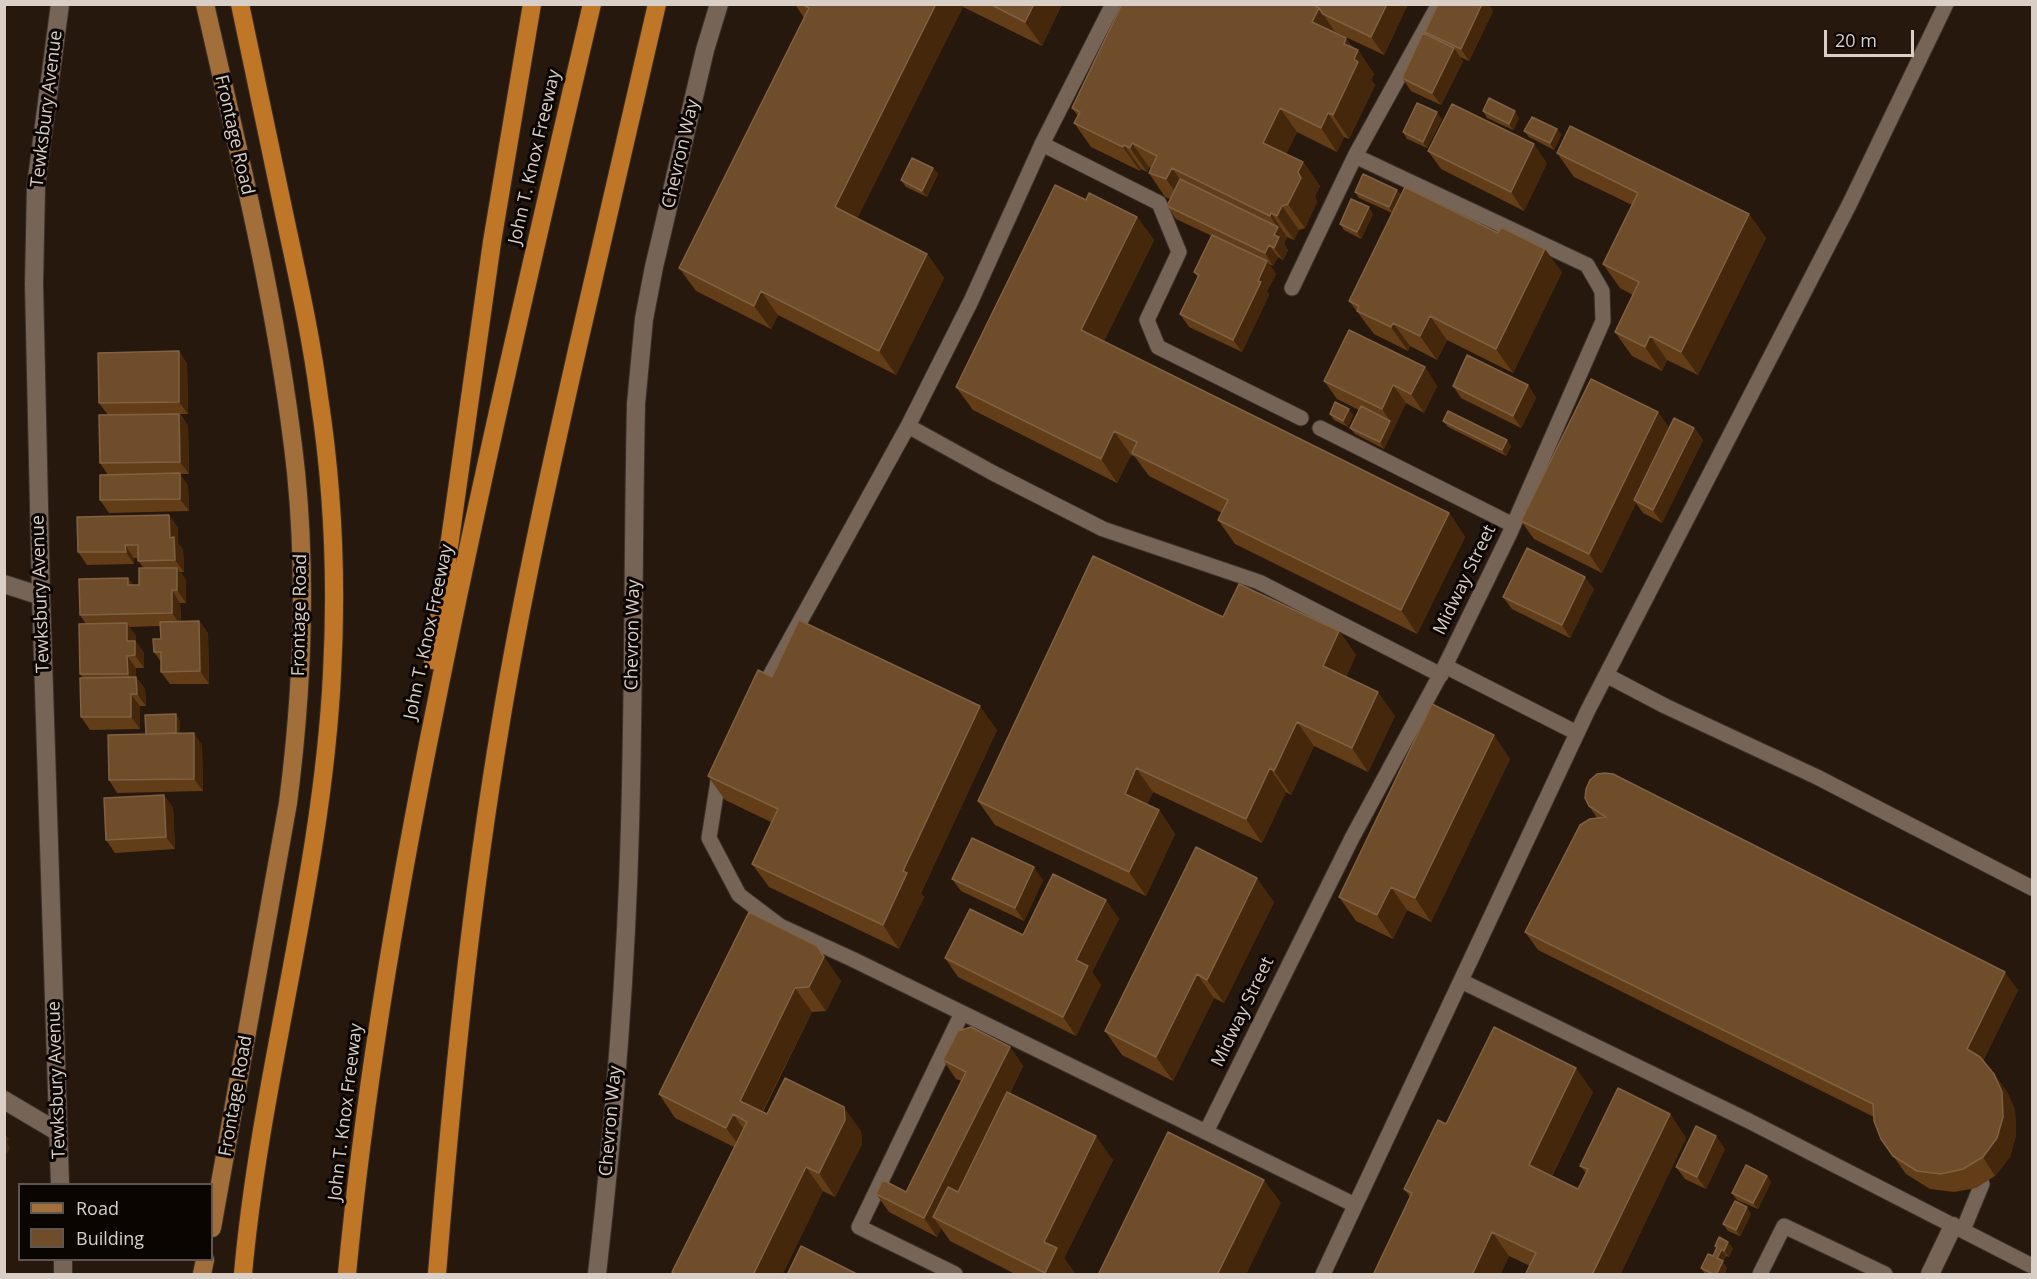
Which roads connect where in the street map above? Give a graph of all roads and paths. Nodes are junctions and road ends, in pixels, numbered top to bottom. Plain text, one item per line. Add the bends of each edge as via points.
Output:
1 (60, 4) edge
2 (205, 4) edge
3 (240, 4) edge
4 (532, 4) edge
5 (592, 4) edge
6 (657, 4) edge
7 (719, 4) edge
8 (1113, 4) edge
9 (1439, 4) edge
10 (1946, 4) edge
11 (1042, 144) junction
12 (1356, 156) junction
13 (1292, 288) dead end
14 (1301, 418) dead end
15 (908, 426) junction
16 (1320, 428) dead end
17 (1513, 525) junction
18 (4, 584) edge
19 (41, 596) junction
20 (1443, 671) junction
21 (1606, 675) junction
22 (755, 704) edge
23 (1577, 733) junction
24 (732, 752) edge
25 (405, 861) junction
26 (2032, 888) edge
27 (1461, 981) junction
28 (962, 1013) junction
29 (4, 1100) edge
30 (58, 1132) junction
31 (1206, 1132) junction
32 (60, 1183) edge
33 (1982, 1184) dead end
34 (444, 1185) junction
35 (1356, 1205) junction
36 (213, 1222) edge
37 (1958, 1228) junction
38 (2032, 1266) edge
39 (1860, 1269) edge
40 (243, 1275) edge
41 (347, 1275) edge
42 (437, 1275) edge
43 (449, 1275) edge
44 (597, 1275) edge
45 (955, 1275) edge
46 (1323, 1275) edge
47 (1760, 1275) edge
48 (1885, 1275) edge
49 (1930, 1275) edge

1 - 19 street, Tewksbury Avenue via 36,186 34,284
2 - 36 main road, Frontage Road via 261,257 283,377 296,473 302,572 300,682 288,803
3 - 40 highway via 315,365 329,487 334,604 322,795 255,1171
4 - 25 highway via 492,242
5 - 25 highway, John T. Knox Freeway via 483,478
6 - 34 highway via 554,454 513,655 471,920
7 - 44 street, Chevron Way via 657,255 639,357 627,894
8 - 11 lane
9 - 12 lane
10 - 21 lane via 1849,206
11 - 14 lane via 1159,203 1179,252 1147,320 1158,347
11 - 15 lane via 971,301
12 - 13 lane
12 - 17 lane, Midway Street via 1587,265 1602,291 1603,321
15 - 20 lane via 1103,529 1259,582
15 - 22 lane
16 - 17 lane
17 - 20 lane, Midway Street
18 - 19 street
19 - 30 street, Tewksbury Avenue
20 - 23 lane
20 - 31 lane, Midway Street via 1352,838
21 - 23 lane
21 - 26 lane via 1817,777
23 - 27 lane
24 - 28 lane via 718,781 709,838 739,895 780,926
25 - 41 highway, John T. Knox Freeway via 376,1036
27 - 35 lane
27 - 37 lane
28 - 31 lane
28 - 45 lane via 859,1227
29 - 30 street
30 - 32 street, Tewksbury Avenue
31 - 35 lane
33 - 37 lane
34 - 42 highway
34 - 43 highway
35 - 46 lane
37 - 38 lane
37 - 49 street
39 - 47 lane via 1784,1226
39 - 48 lane

